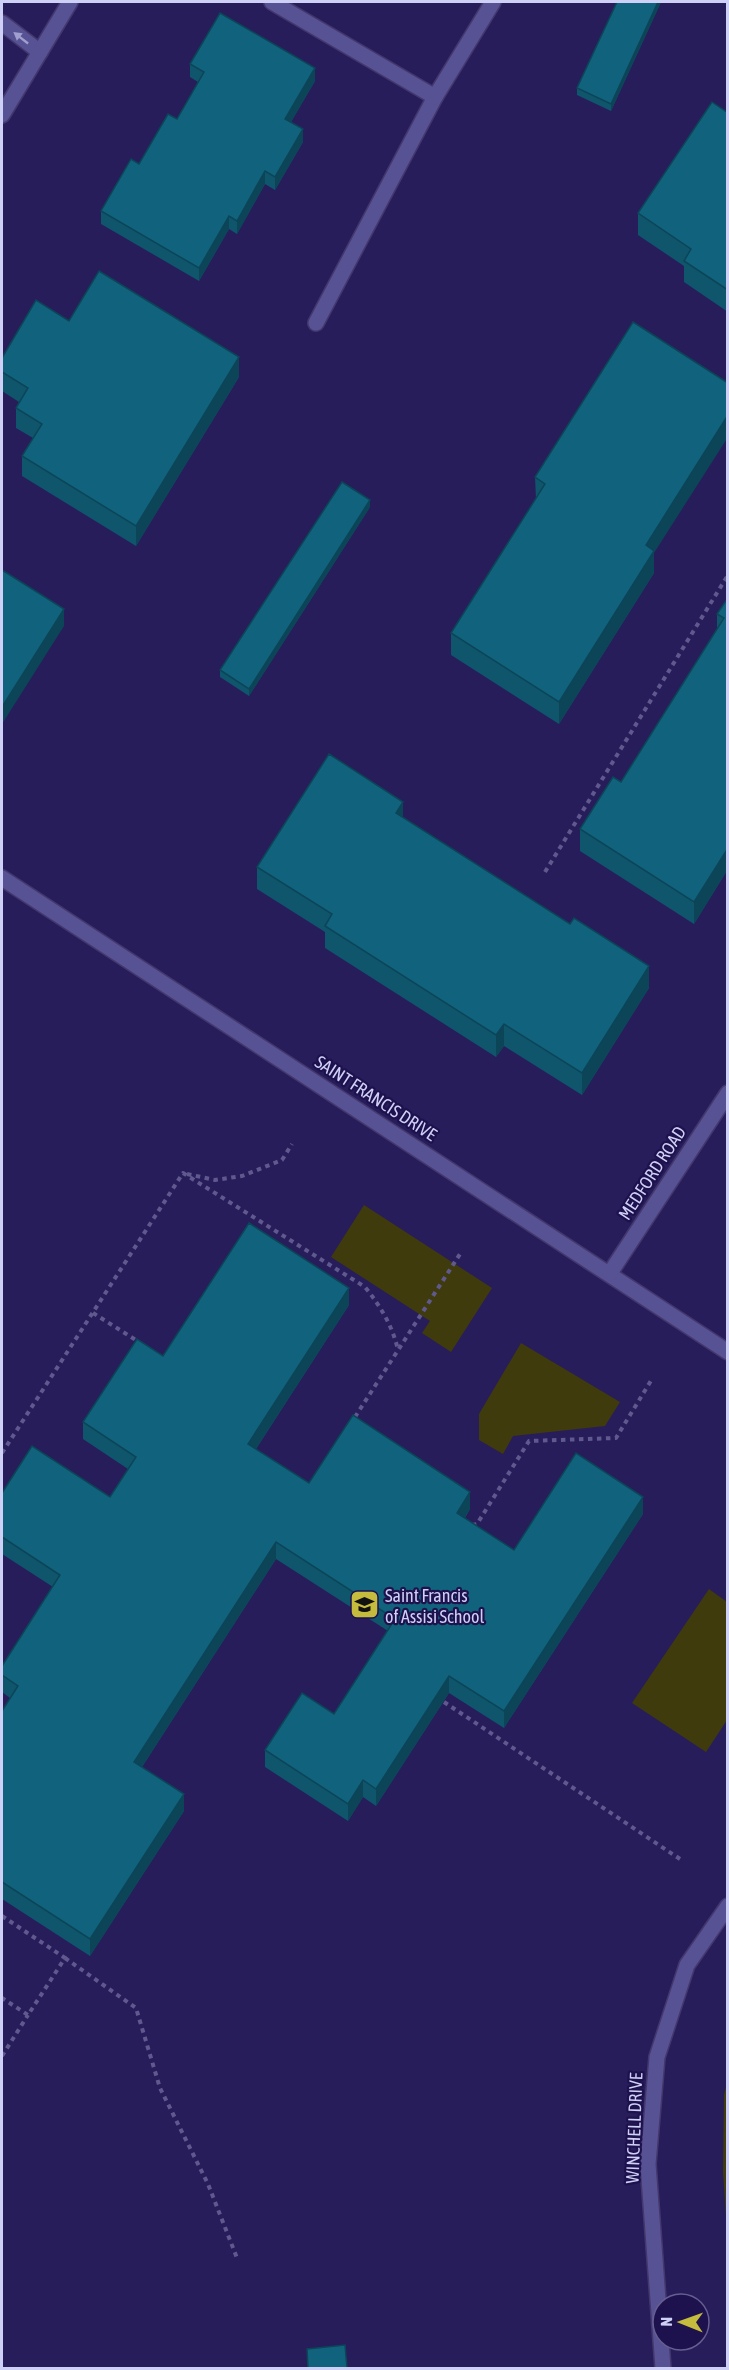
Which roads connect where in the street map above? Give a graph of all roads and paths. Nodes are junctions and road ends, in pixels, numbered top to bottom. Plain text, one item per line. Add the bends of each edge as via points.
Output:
1 (70, 2) edge
2 (272, 2) edge
3 (493, 2) edge
4 (2, 23) edge
5 (40, 52) junction
6 (435, 97) junction
7 (2, 115) edge
8 (316, 323) dead end
9 (728, 575) edge
10 (545, 872) dead end
11 (2, 878) edge
12 (728, 1094) edge
13 (292, 1144) dead end
14 (183, 1173) junction
15 (460, 1254) dead end
16 (610, 1274) junction
17 (93, 1312) junction
18 (141, 1343) edge
19 (398, 1350) junction
20 (728, 1352) edge
21 (652, 1379) dead end
22 (355, 1417) edge
23 (2, 1453) edge
24 (467, 1527) edge
25 (444, 1702) edge
26 (680, 1859) dead end
27 (728, 1906) edge
28 (2, 1916) edge
29 (65, 1958) junction
30 (2, 1998) edge
31 (28, 2015) junction
32 (2, 2056) edge
33 (237, 2258) dead end
34 (663, 2368) edge

1 - 5 street
2 - 6 street
3 - 6 street
5 -> 4 street
5 - 7 street
6 - 8 street
9 - 10 path
11 - 16 street, SAINT FRANCIS DRIVE
12 - 16 street, MEDFORD ROAD
13 - 14 path via 282,1160 242,1176 215,1180
14 - 17 path
14 - 19 path via 365,1287 382,1309
15 - 19 path
16 - 20 street, SAINT FRANCIS DRIVE
17 - 18 path
17 - 23 path
19 - 22 path
21 - 24 path via 616,1438 529,1441 477,1524
25 - 26 path
27 - 34 street, WINCHELL DRIVE via 687,1965 657,2057 648,2164
28 - 29 path
29 - 31 path
29 - 33 path via 136,2008 160,2088 208,2184
30 - 31 path
31 - 32 path

